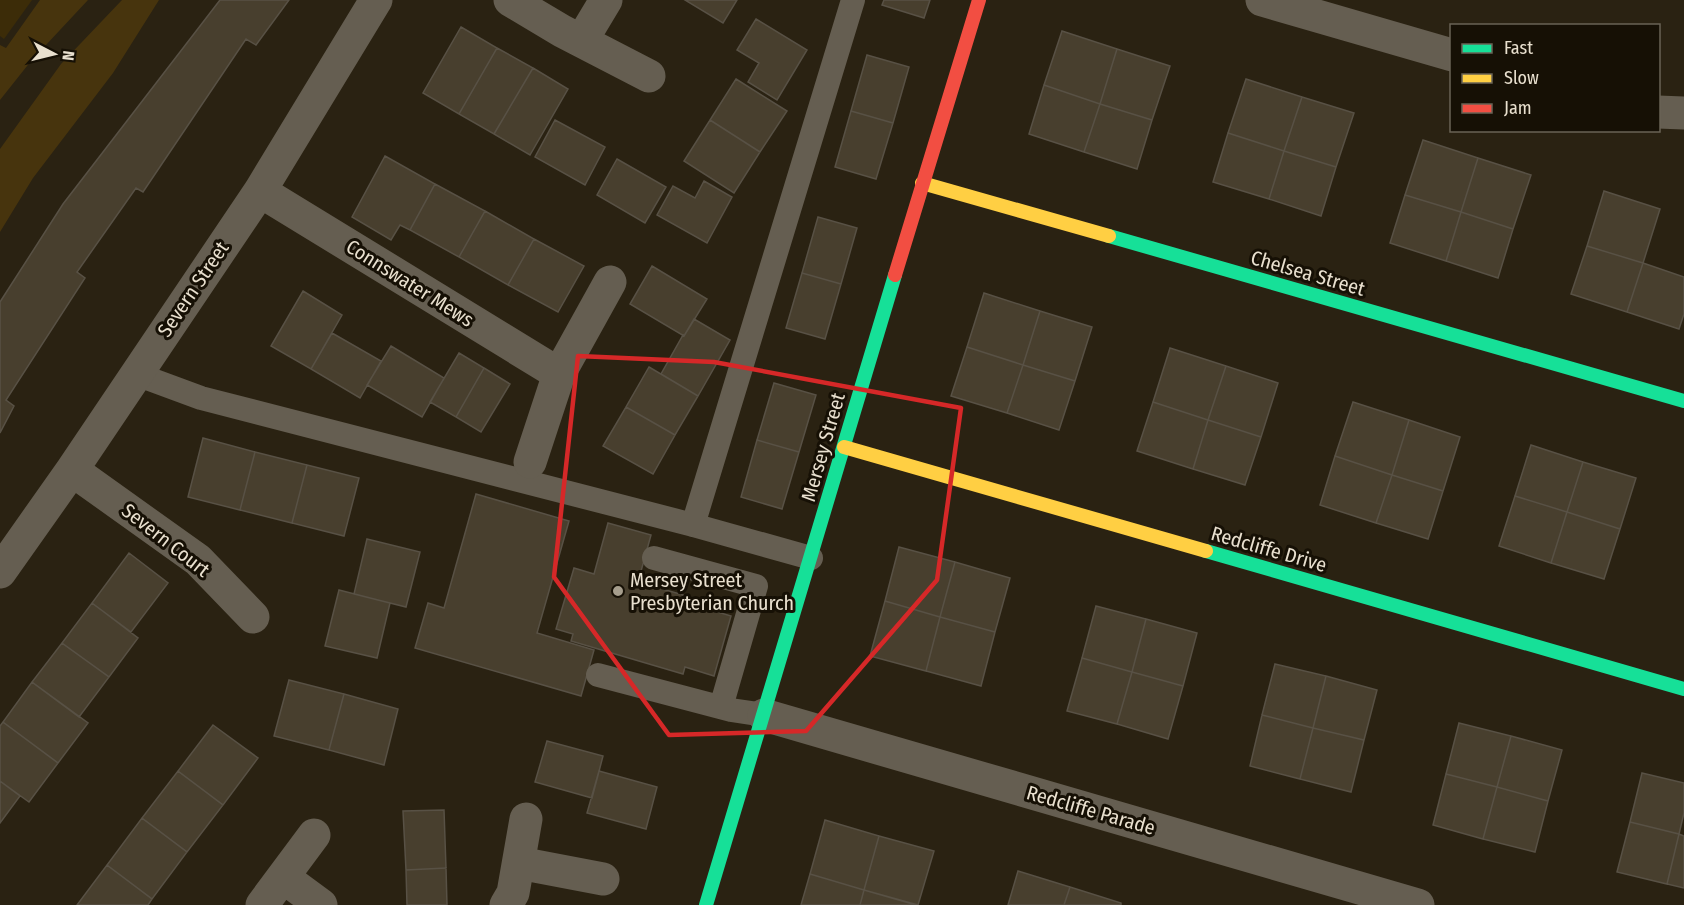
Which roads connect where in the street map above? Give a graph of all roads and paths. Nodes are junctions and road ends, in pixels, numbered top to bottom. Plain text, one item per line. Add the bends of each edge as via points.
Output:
1 (376, 0) edge
2 (510, 0) edge
3 (606, 0) edge
4 (854, 0) edge
5 (979, 0) edge
6 (1262, 0) edge
7 (582, 40) junction
8 (1450, 54) edge
9 (650, 76) dead end
10 (1660, 112) edge
11 (1684, 113) edge
12 (922, 183) junction
13 (260, 191) junction
14 (610, 282) dead end
15 (136, 374) junction
16 (559, 374) junction
17 (1684, 401) edge
18 (843, 447) junction
19 (72, 470) junction
20 (527, 471) junction
21 (693, 525) junction
22 (654, 558) dead end
23 (811, 558) junction
24 (0, 572) edge
25 (253, 617) dead end
26 (598, 675) dead end
27 (1684, 688) edge
28 (721, 707) junction
29 (764, 715) junction
30 (526, 819) dead end
31 (314, 835) dead end
32 (519, 863) junction
33 (283, 877) junction
34 (603, 879) dead end
35 (261, 905) edge
36 (321, 905) edge
37 (506, 905) edge
38 (706, 905) edge
39 (1418, 905) edge

1 - 13 street, Severn Street
2 - 7 street
3 - 7 street
4 - 21 lane
5 - 12 street, Mersey Street
6 - 8 street
7 - 9 street
10 - 11 street
12 - 17 street, Chelsea Street
12 - 18 street, Mersey Street
13 - 15 street, Severn Street
13 - 16 street, Connswater Mews
14 - 16 street
15 - 19 street, Severn Street
15 - 20 lane via 201,398
16 - 20 street
18 - 23 street, Mersey Street
18 - 27 street, Redcliffe Drive
19 - 24 street, Severn Street
19 - 25 street, Severn Court via 198,560
20 - 21 lane
21 - 23 lane
22 - 28 lane via 756,586
23 - 29 street, Mersey Street
26 - 28 lane
28 - 29 lane
29 - 38 street, Mersey Street
29 - 39 street, Redcliffe Parade
30 - 32 street
31 - 33 street
32 - 34 street
32 - 37 street via 513,893
33 - 35 street
33 - 36 street

